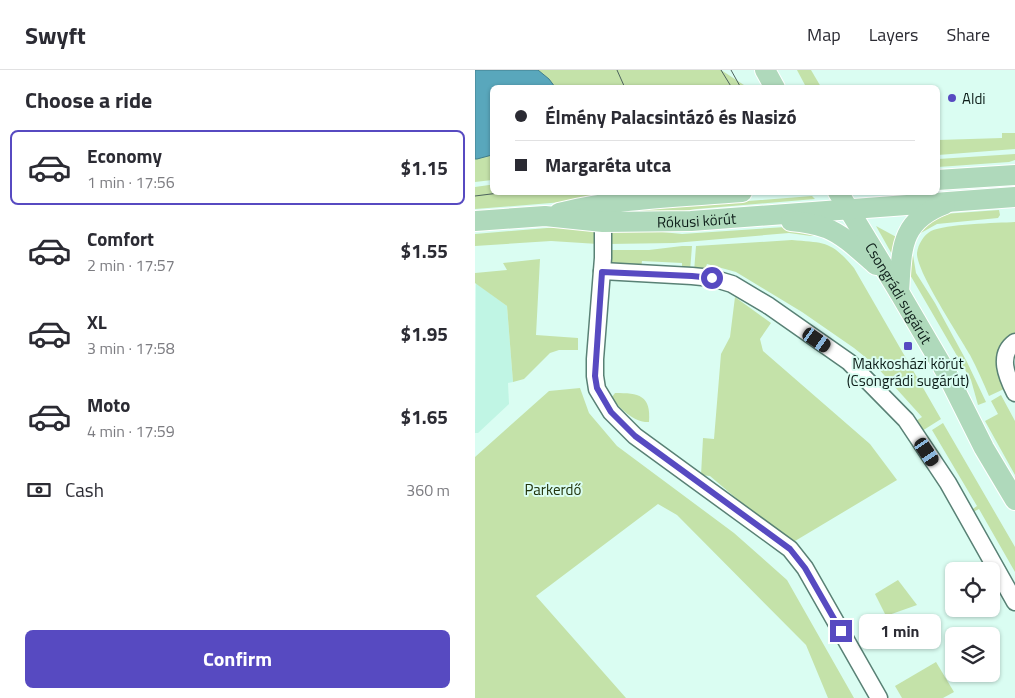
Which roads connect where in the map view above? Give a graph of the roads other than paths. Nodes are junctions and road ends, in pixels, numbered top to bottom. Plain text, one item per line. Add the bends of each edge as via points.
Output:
1 (765, 70) edge
2 (773, 85) edge
3 (1015, 175) edge
4 (940, 180) edge
5 (702, 195) edge
6 (840, 195) edge
7 (1015, 197) edge
8 (622, 201) junction
9 (950, 202) junction
10 (590, 205) junction
11 (848, 210) junction
12 (545, 216) junction
13 (760, 216) junction
14 (475, 221) edge
15 (603, 222) junction
16 (602, 272) junction
17 (894, 284) junction
18 (1014, 342) edge
19 (1015, 393) edge
20 (1015, 500) edge
21 (1015, 602) edge
22 (879, 698) edge

1 - 2 main road
3 - 4 main road
5 - 8 main road, Rókusi körút
6 - 11 main road, Csongrádi sugárút
7 - 9 main road, Rókusi körút
8 - 10 main road, Rókusi körút
8 - 15 main road via 606,213
9 - 11 main road, Rókusi körút
9 - 17 main road via 927,214 906,236
10 - 12 main road, Rókusi körút
10 - 15 main road via 597,209
11 - 13 main road, Rókusi körút
11 - 17 main road, Csongrádi sugárút
12 - 14 main road, Rókusi körút
12 - 15 main road, Rókusi körút
13 - 15 main road, Rókusi körút via 691,222
13 - 17 main road via 825,228 850,243
15 - 16 street
16 - 21 street via 692,276 732,284 849,362 906,420 948,483
16 - 22 street via 595,376 597,388 611,412 635,436 790,549 805,568
17 - 20 main road, Csongrádi sugárút
18 - 19 street via 1004,359 1007,378

